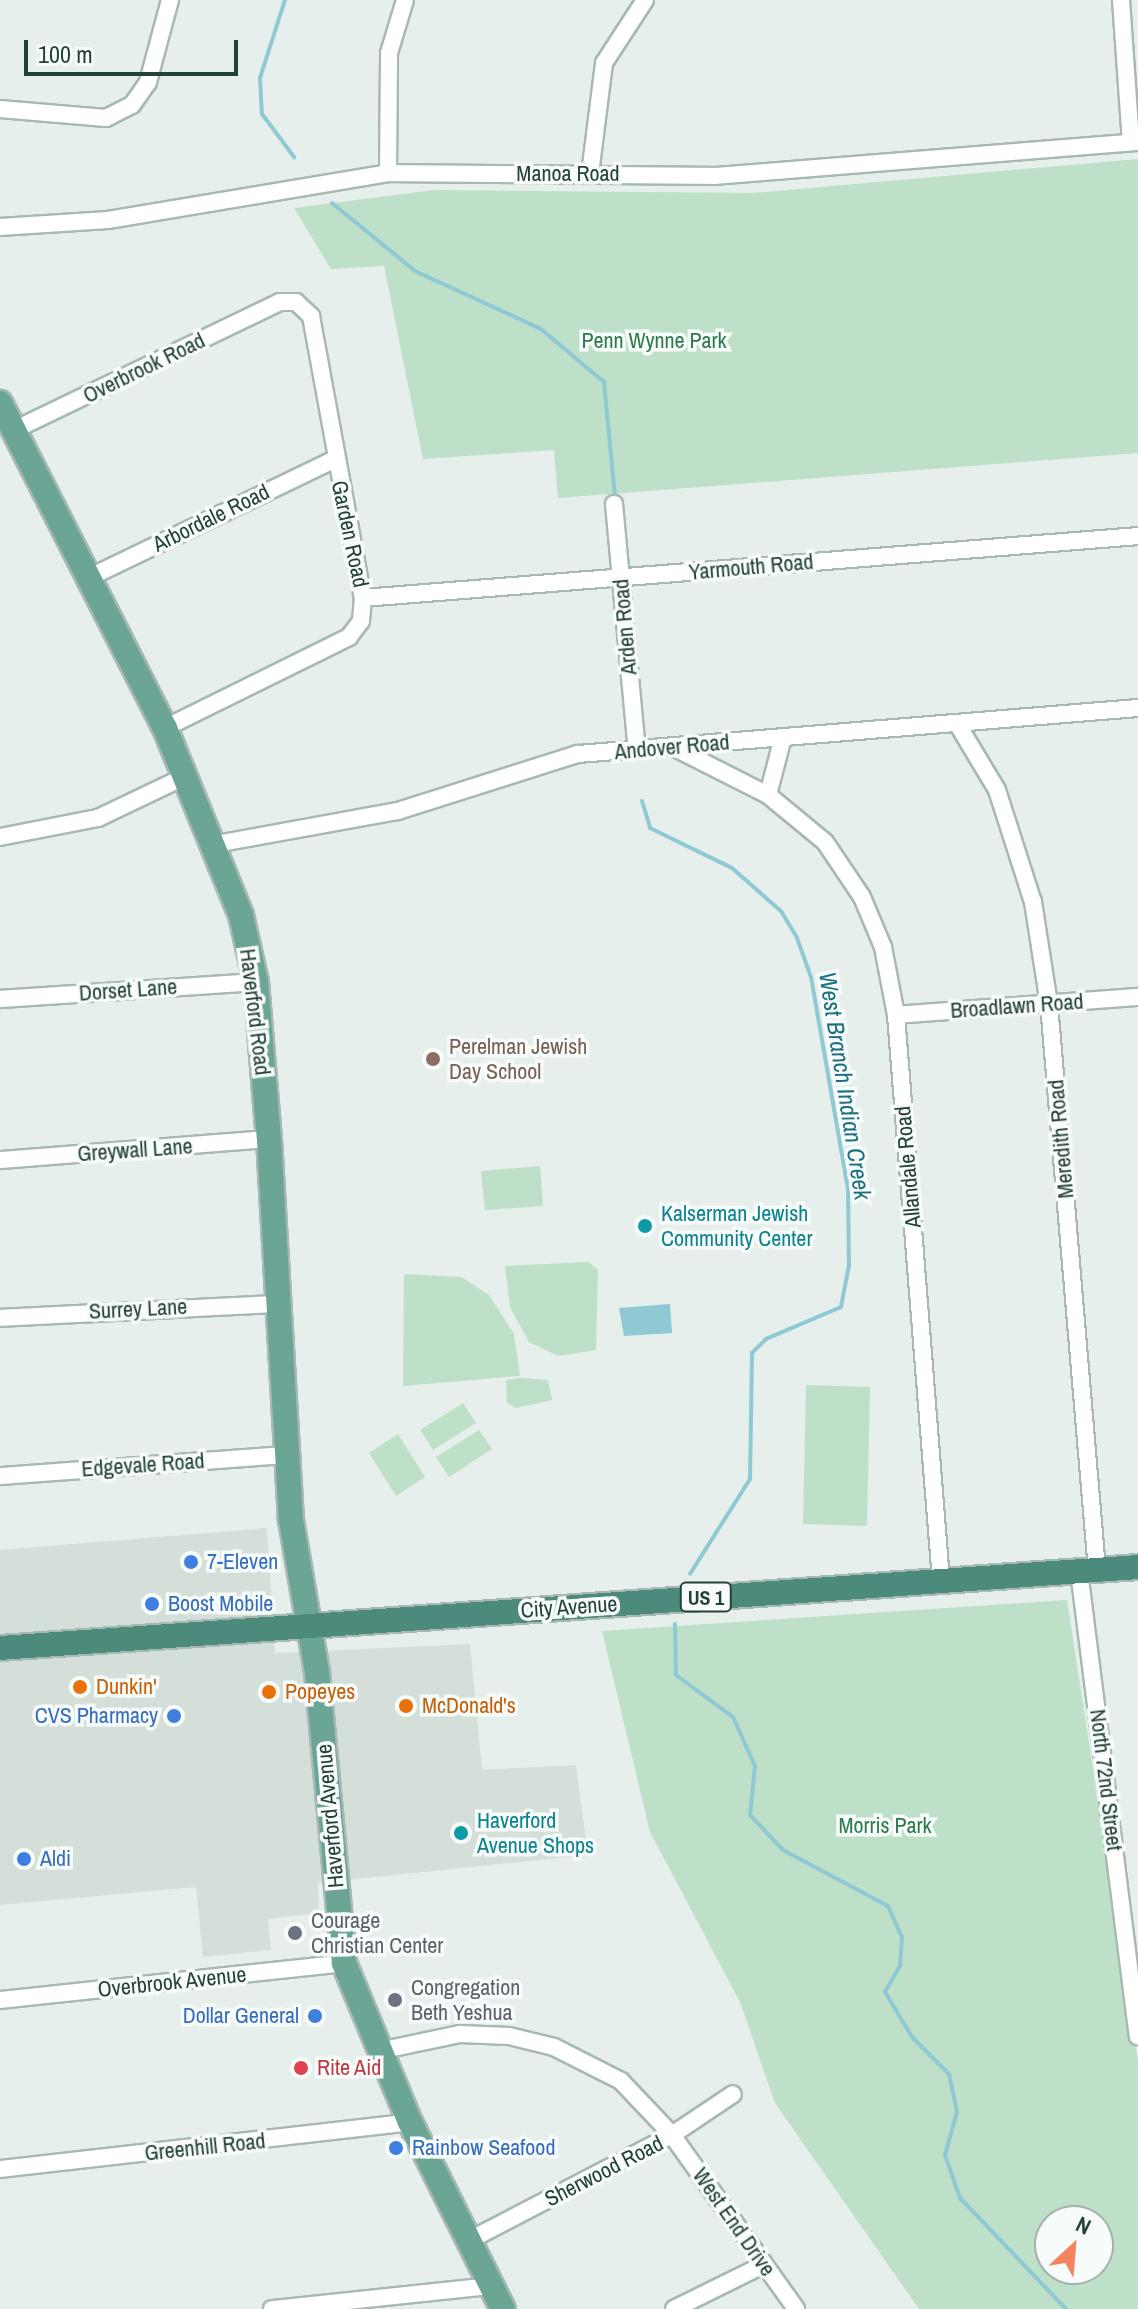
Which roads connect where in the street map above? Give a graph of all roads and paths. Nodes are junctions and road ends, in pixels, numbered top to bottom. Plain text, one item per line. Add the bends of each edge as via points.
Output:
1 (170, 0) edge
2 (405, 0) edge
3 (645, 0) edge
4 (1121, 0) edge
5 (0, 109) edge
6 (1135, 142) edge
7 (388, 173) junction
8 (590, 174) junction
9 (0, 227) edge
10 (273, 306) joint
11 (0, 403) edge
12 (14, 430) junction
13 (335, 459) junction
14 (614, 504) dead end
15 (1138, 536) edge
16 (621, 577) junction
17 (88, 578) junction
18 (363, 598) junction
19 (1138, 708) edge
20 (958, 725) junction
21 (165, 728) junction
22 (783, 737) junction
23 (673, 747) junction
24 (637, 750) junction
25 (186, 776) junction
26 (768, 795) junction
27 (0, 837) edge
28 (216, 844) junction
29 (256, 982) junction
30 (1138, 997) edge
31 (0, 999) edge
32 (1049, 1004) junction
33 (896, 1015) junction
34 (269, 1139) junction
35 (0, 1160) edge
36 (277, 1304) junction
37 (0, 1318) edge
38 (287, 1455) junction
39 (0, 1476) edge
40 (1138, 1567) edge
41 (1088, 1570) junction
42 (941, 1581) junction
43 (310, 1625) junction
44 (0, 1648) edge
45 (344, 1963) junction
46 (0, 2000) edge
47 (1137, 2025) edge
48 (379, 2051) junction
49 (733, 2094) dead end
50 (410, 2122) junction
51 (672, 2135) junction
52 (0, 2169) edge
53 (470, 2240) junction
54 (763, 2265) junction
55 (491, 2286) junction
56 (383, 2303) edge
57 (272, 2309) edge
58 (503, 2309) edge
59 (674, 2309) edge
60 (796, 2309) edge

1 - 5 street via 152,71 132,105 106,118
2 - 7 street via 389,53
3 - 8 street via 604,63
4 - 6 street
6 - 8 street, Manoa Road via 729,175
7 - 8 street, Manoa Road
7 - 9 street, Manoa Road via 108,220
10 - 12 street, Overbrook Road
10 - 13 street, Garden Road via 296,302 311,316
11 - 12 main road, Haverford Road
12 - 17 main road, Haverford Road
13 - 17 street, Arbordale Road
13 - 18 street, Garden Road
14 - 16 street, Arden Road
15 - 16 street, Yarmouth Road
16 - 18 street, Yarmouth Road
16 - 24 street, Arden Road
17 - 21 main road, Haverford Road
18 - 21 street, Garden Road via 361,621 349,637
19 - 20 street, Andover Road
20 - 22 street, Andover Road
20 - 32 street, Meredith Road via 997,790 1020,853
21 - 25 main road, Haverford Road
22 - 23 street, Andover Road
22 - 26 street
23 - 24 street, Andover Road
23 - 26 street, Allandale Road
24 - 28 street, Andover Road via 549,761 398,811
25 - 27 street via 98,818
25 - 28 main road, Haverford Road
26 - 33 street, Allandale Road via 825,842 862,897 883,947
28 - 29 main road, Haverford Road
29 - 31 street, Dorset Lane
29 - 34 main road, Haverford Road
30 - 32 street, Broadlawn Road
32 - 33 street, Broadlawn Road
32 - 41 street, Meredith Road
33 - 42 street, Allandale Road
34 - 35 street, Greywall Lane
34 - 36 main road, Haverford Road
36 - 37 street, Surrey Lane
36 - 38 main road, Haverford Road
38 - 39 street, Edgevale Road
38 - 43 main road, Haverford Road
40 - 41 highway, City Avenue / US 1
41 - 42 highway, City Avenue / US 1
41 - 47 street, North 72nd Street
42 - 43 highway, City Avenue / US 1
43 - 44 highway, City Avenue / US 1
43 - 45 main road, Haverford Avenue
45 - 46 street, Overbrook Avenue
45 - 48 main road, Haverford Avenue
48 - 50 main road, Haverford Avenue
48 - 51 street via 460,2034 554,2047 621,2081
49 - 51 street, Sherwood Road
50 - 52 street, Greenhill Road
50 - 53 main road, Haverford Avenue
51 - 53 street, Sherwood Road
51 - 54 street, West End Drive
53 - 55 main road, Haverford Avenue
54 - 59 street
54 - 60 street, West End Drive
55 - 56 street
55 - 58 main road, Haverford Avenue
56 - 57 street

